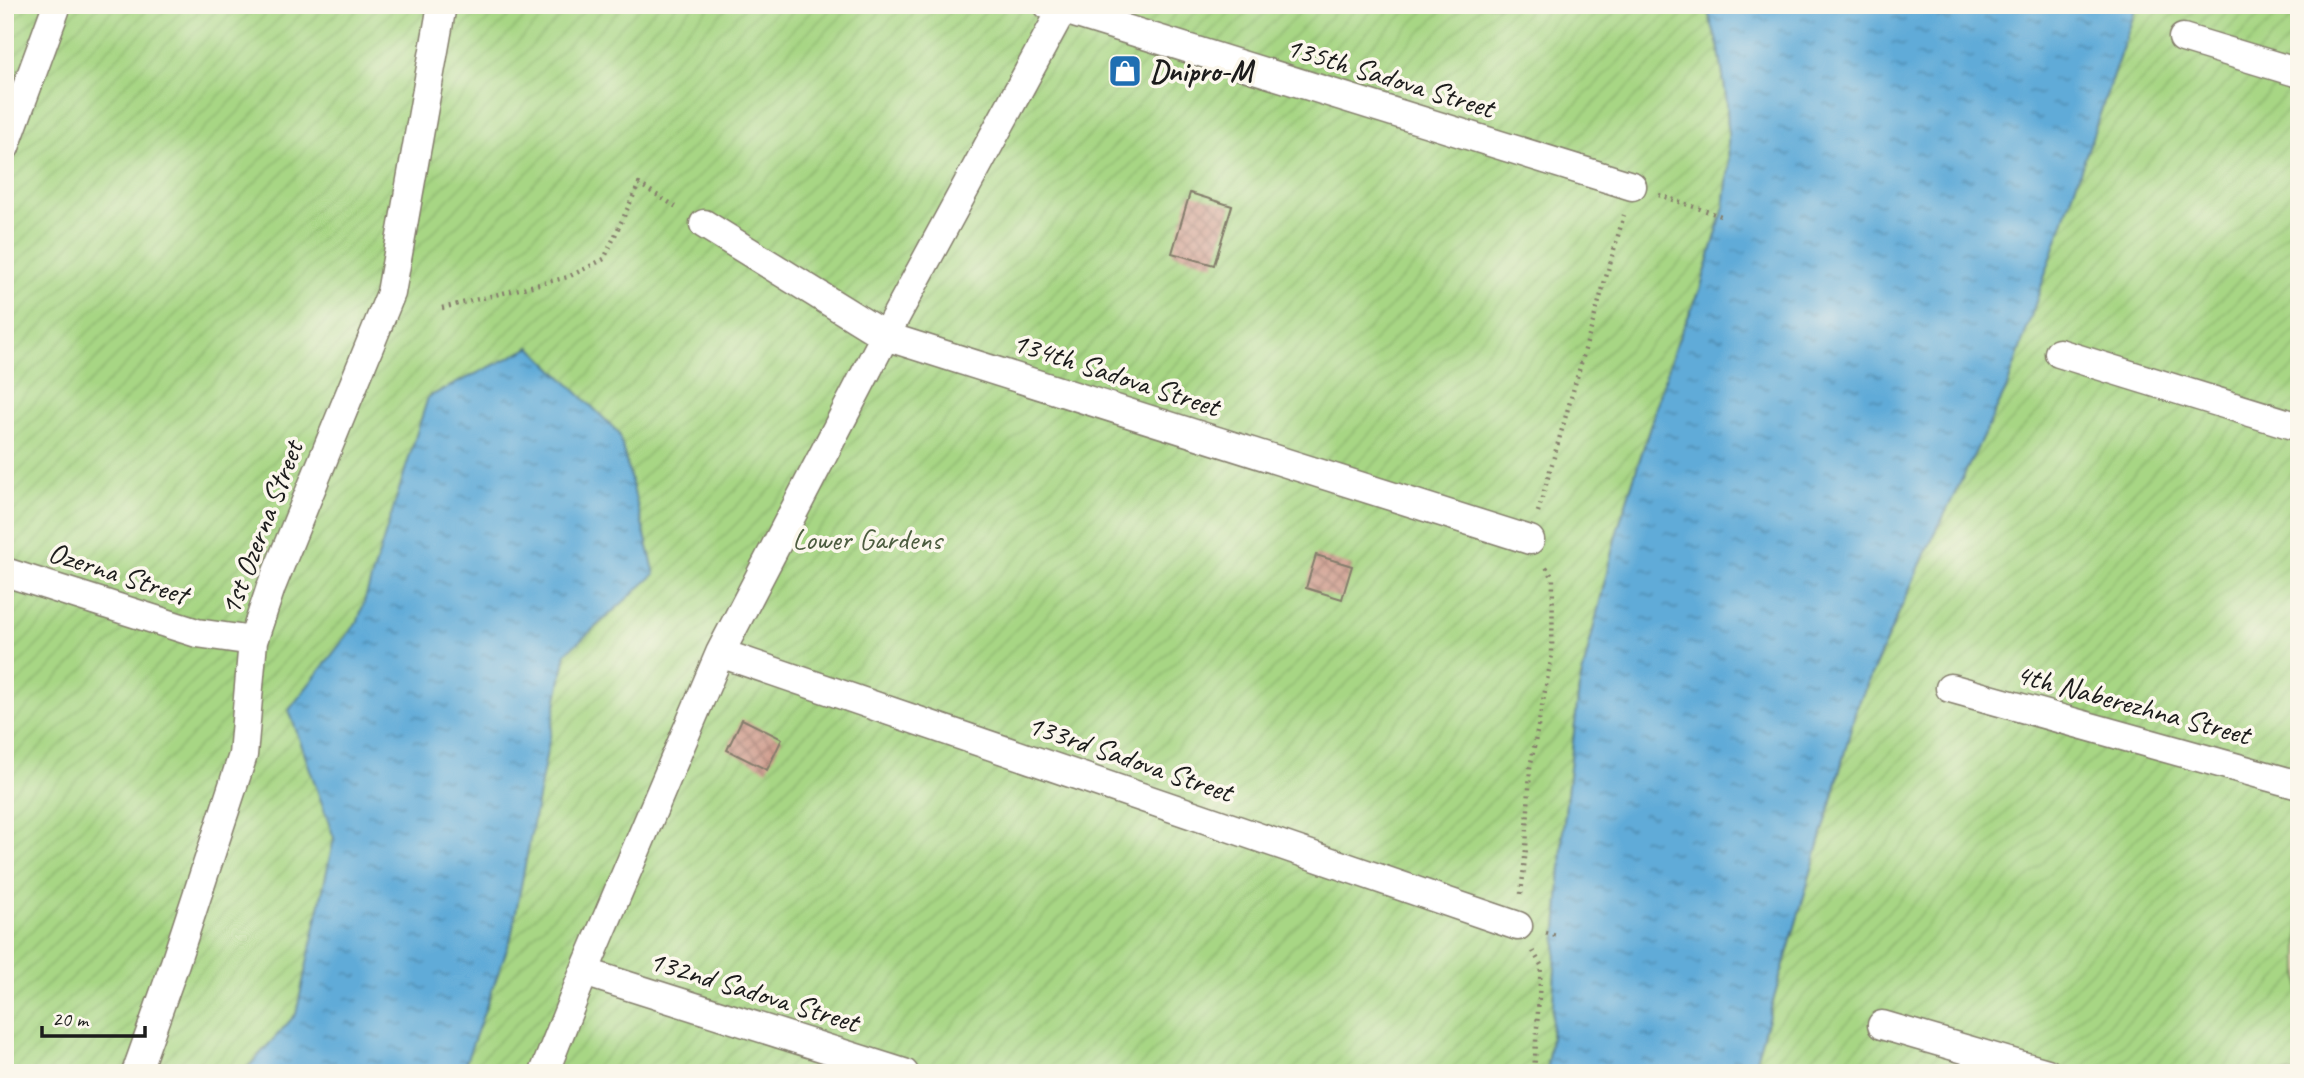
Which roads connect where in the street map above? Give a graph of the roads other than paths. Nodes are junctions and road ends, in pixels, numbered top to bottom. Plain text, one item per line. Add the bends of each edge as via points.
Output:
1 (57, 5) edge
2 (442, 5) edge
3 (1055, 7) edge
4 (2183, 38) dead end
5 (2299, 73) edge
6 (5, 147) edge
7 (1632, 186) road end
8 (705, 224) road end
9 (885, 336) junction
10 (2059, 353) dead end
11 (2299, 427) edge
12 (1530, 540) road end
13 (5, 572) edge
14 (253, 641) junction
15 (720, 653) junction
16 (1950, 688) dead end
17 (2299, 785) edge
18 (1518, 926) road end
19 (584, 972) junction
20 (1882, 1025) dead end
21 (136, 1073) edge
22 (544, 1073) edge
23 (904, 1073) edge
24 (2047, 1073) edge

1 - 6 street
2 - 14 street, 1st Ozerna Street via 391,293
3 - 7 street, 135th Sadova Street
3 - 9 street
4 - 5 street
8 - 9 street, 134th Sadova Street
9 - 12 street, 134th Sadova Street
9 - 15 street
10 - 11 street
13 - 14 street, Ozerna Street via 197,633
14 - 21 street, 1st Ozerna Street via 243,755
15 - 18 street, 133rd Sadova Street
15 - 19 street
16 - 17 street, 4th Naberezhna Street
19 - 22 street
19 - 23 street, 132nd Sadova Street
20 - 24 street

